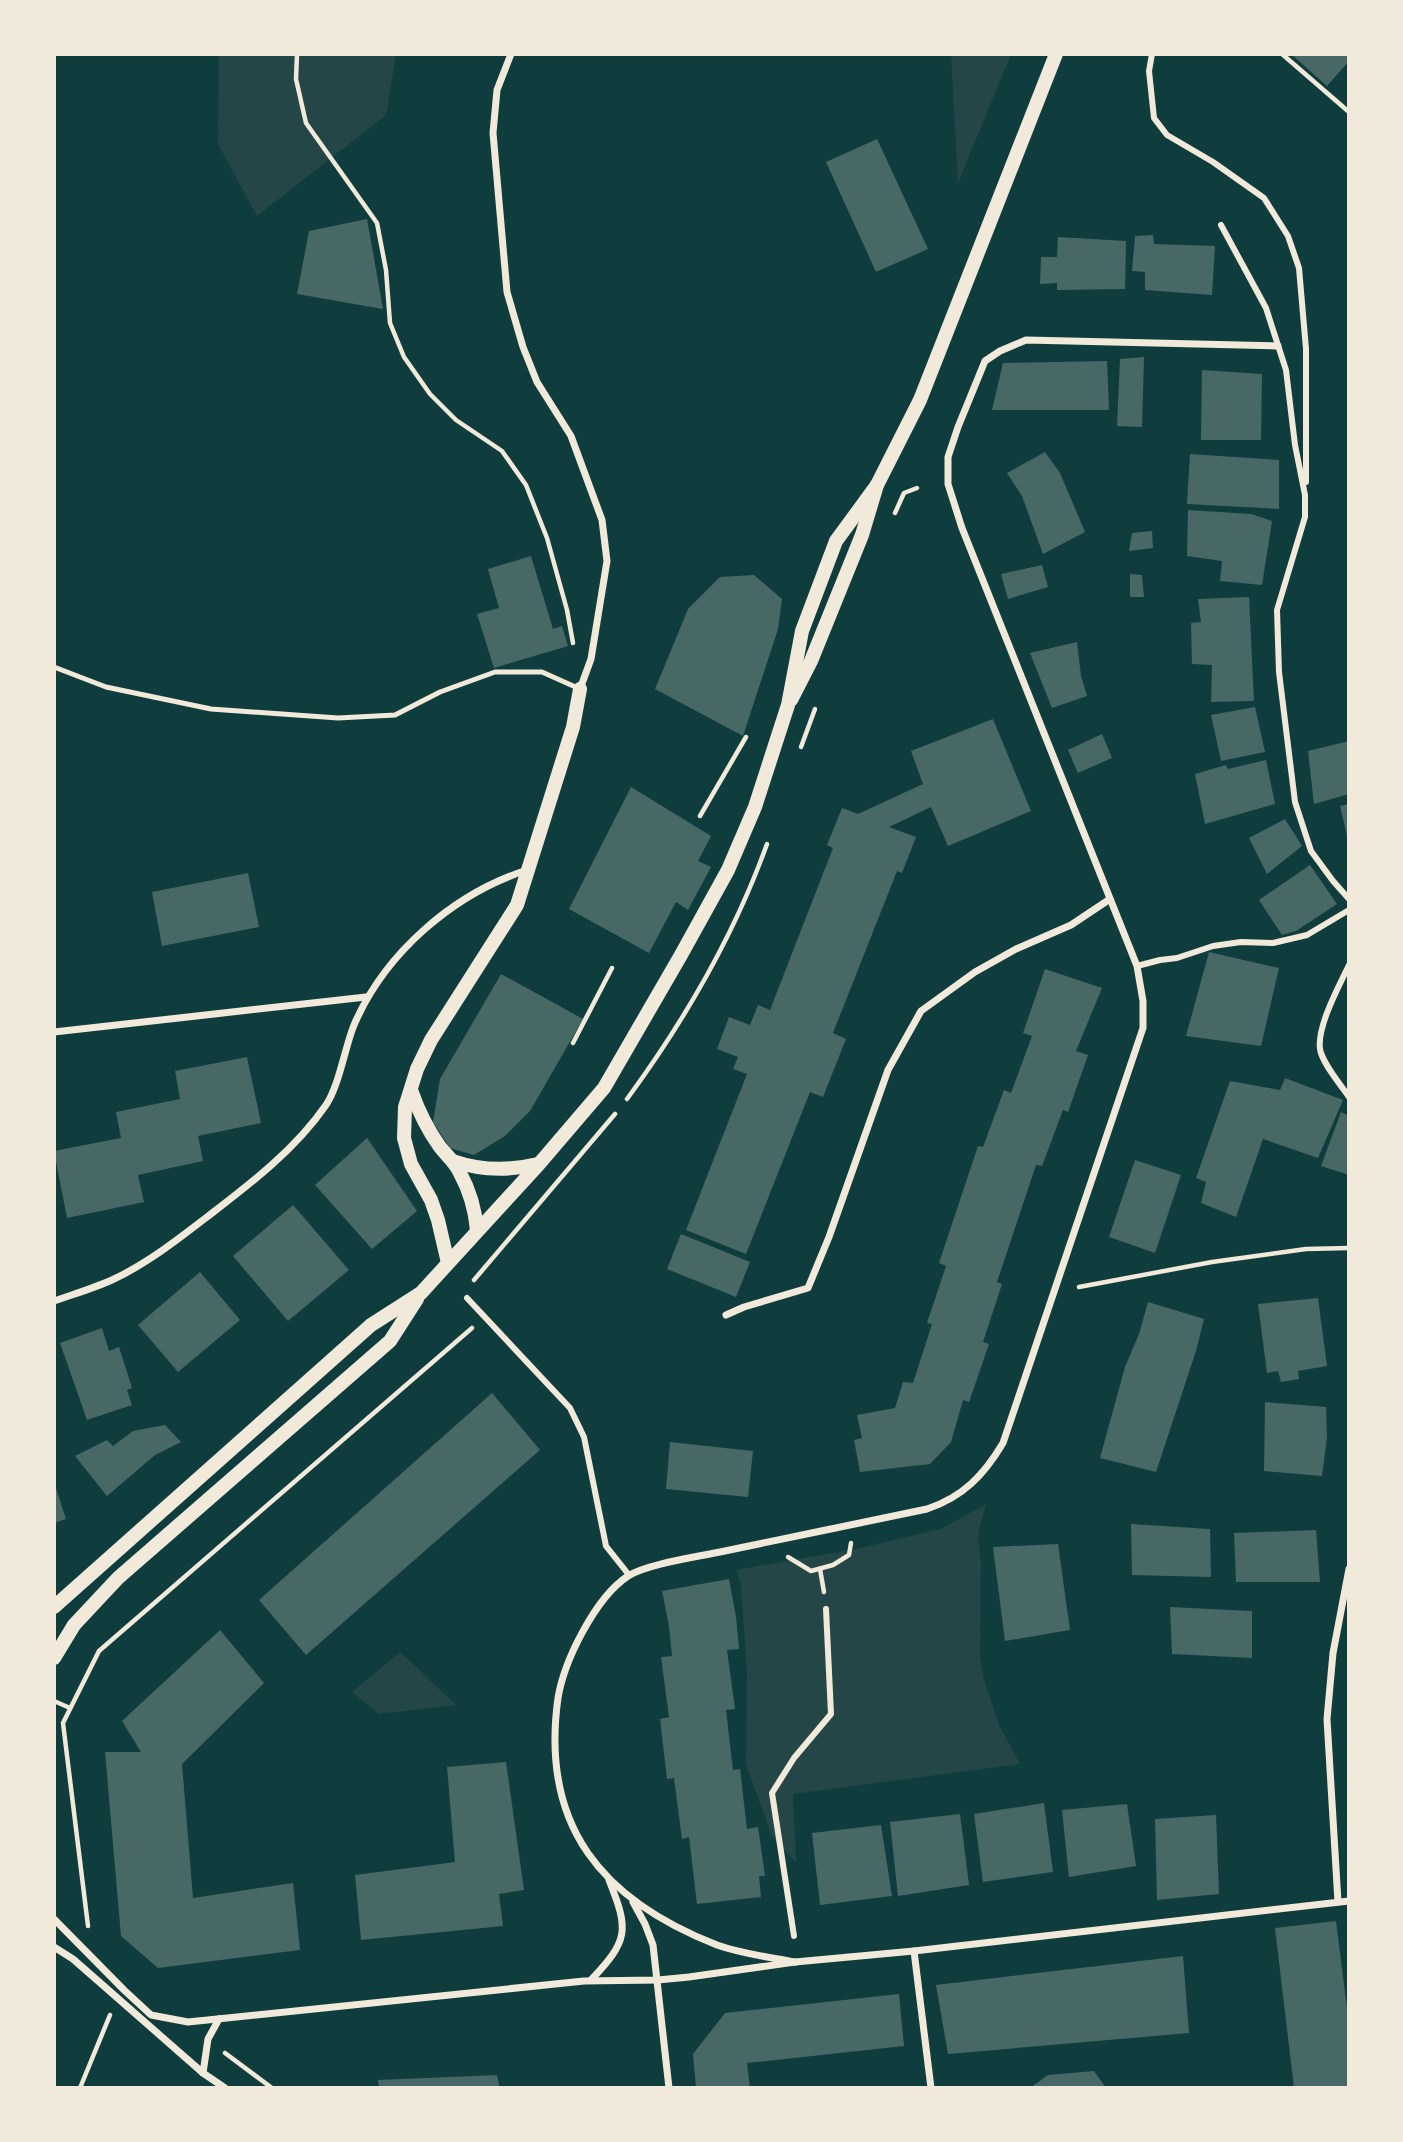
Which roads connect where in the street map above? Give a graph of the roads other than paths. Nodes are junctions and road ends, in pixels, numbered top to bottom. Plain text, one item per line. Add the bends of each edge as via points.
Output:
1 (511, 54) edge
2 (1056, 54) edge
3 (1153, 54) edge
4 (1222, 225) dead end
5 (1278, 346) junction
6 (877, 485) junction
7 (1306, 495) junction
8 (54, 667) edge
9 (580, 689) junction
10 (788, 705) junction
11 (528, 870) junction
12 (1110, 899) junction
13 (1349, 899) edge
14 (1349, 910) edge
15 (1349, 965) edge
16 (1137, 966) junction
17 (366, 997) junction
18 (54, 1032) edge
19 (411, 1090) junction
20 (1349, 1097) edge
21 (453, 1161) junction
22 (539, 1164) junction
23 (477, 1230) junction
24 (448, 1263) junction
25 (421, 1293) junction
26 (467, 1298) dead end
27 (54, 1301) edge
28 (726, 1315) dead end
29 (1349, 1569) edge
30 (629, 1576) junction
31 (54, 1607) edge
32 (827, 1609) dead end
33 (54, 1658) edge
34 (608, 1880) junction
35 (631, 1899) junction
36 (1349, 1901) edge
37 (1338, 1902) junction
38 (54, 1919) edge
39 (794, 1936) dead end
40 (54, 1947) edge
41 (914, 1951) junction
42 (795, 1962) junction
43 (587, 1980) junction
44 (658, 1980) junction
45 (219, 2019) junction
46 (203, 2073) junction
47 (225, 2088) edge
48 (669, 2088) edge
49 (931, 2088) edge

1 - 9 street via 497,90 493,133 506,292 537,383 571,436 602,520 607,561 591,659
2 - 6 main road via 920,400
3 - 7 street via 1149,71 1154,118 1167,135 1264,198 1288,236 1299,268 1306,349
4 - 5 street via 1266,308
5 - 7 street
5 - 12 street via 1026,340 985,361 948,457 948,484
6 - 10 main road via 862,535 811,661
6 - 10 main road via 836,541 802,631
7 - 13 street via 1305,517 1278,610 1279,671 1299,814 1311,851
8 - 9 lane via 106,687 211,709 338,718 395,715 495,672 542,672
9 - 11 main road via 573,727
10 - 22 main road via 755,807 728,870 604,1088
11 - 17 street via 452,906 402,952
11 - 19 main road via 517,905 431,1040
12 - 16 street
12 - 28 street via 1071,925 975,972 921,1011 888,1070 808,1287
14 - 16 street via 1307,935 1272,943 1213,946
15 - 20 street via 1326,1013 1320,1049
16 - 30 street via 1143,1028 1003,1443 989,1466 968,1489 927,1509 702,1555
17 - 18 street
17 - 27 street via 329,1100 286,1153 164,1250 114,1279
19 - 21 main road via 421,1117
19 - 24 main road via 404,1138 411,1164 431,1200
21 - 22 main road via 512,1170
21 - 23 main road via 470,1193
22 - 23 main road
23 - 24 main road
24 - 25 main road
25 - 31 main road via 371,1325
25 - 33 main road via 390,1341 118,1578 74,1625
26 - 30 street via 570,1408 584,1437 606,1546
29 - 37 street via 1333,1653 1327,1719
30 - 34 street via 583,1631 561,1679 555,1718 562,1800 574,1832
32 - 39 street via 831,1714 793,1758 772,1793
34 - 35 street
34 - 43 street via 624,1928 618,1947
35 - 42 street via 717,1944
35 - 44 street via 653,1945
36 - 37 street
37 - 41 street
38 - 45 street via 151,2015 188,2022
40 - 46 street
41 - 42 street
41 - 49 street
42 - 44 street
43 - 44 street
43 - 45 street
44 - 48 street
45 - 46 street via 208,2039
46 - 47 street

